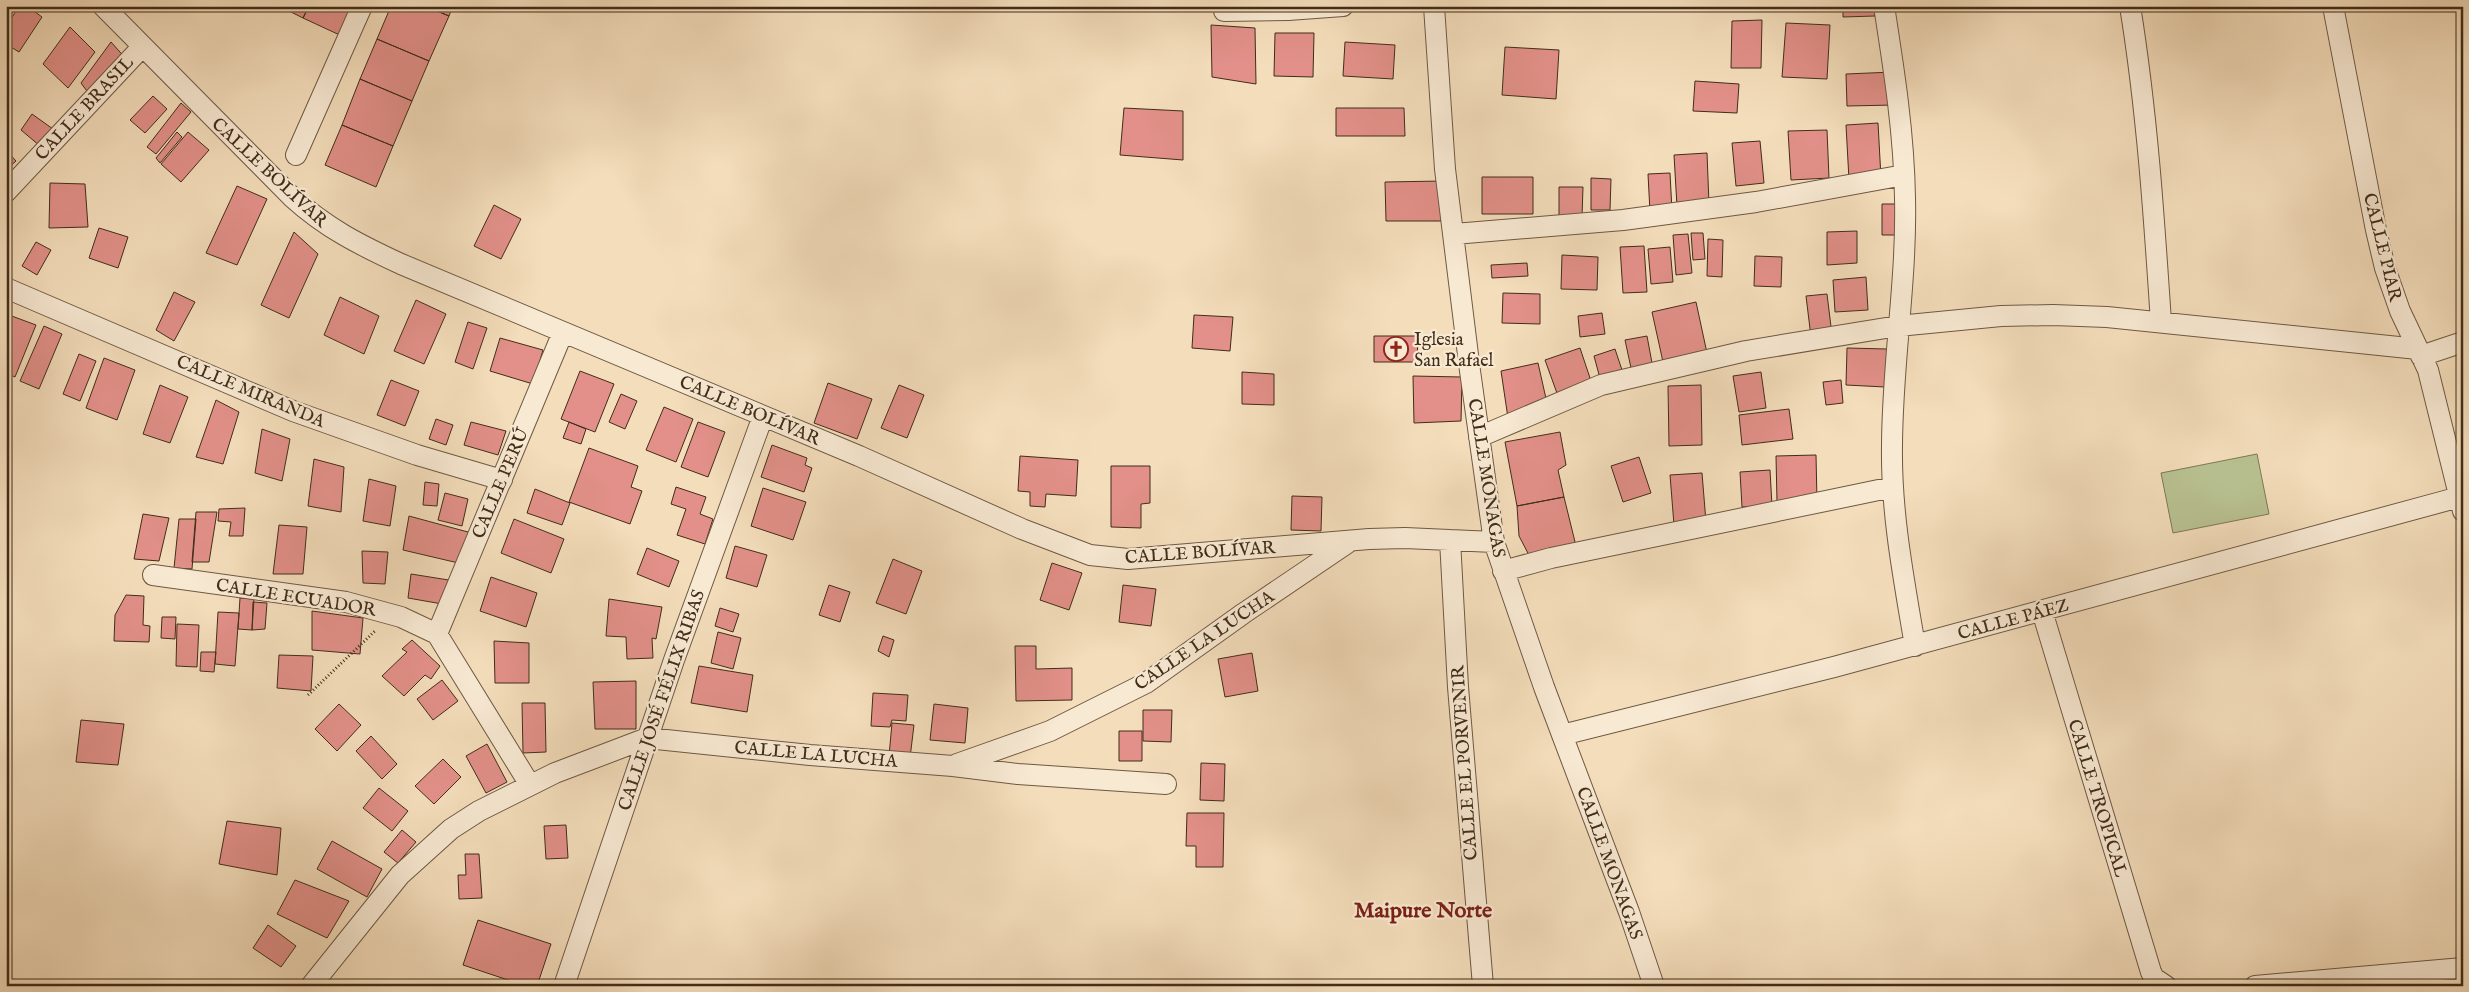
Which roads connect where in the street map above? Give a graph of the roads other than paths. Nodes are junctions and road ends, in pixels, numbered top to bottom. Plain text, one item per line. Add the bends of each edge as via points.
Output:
1 (103, 6) edge
2 (362, 6) edge
3 (1344, 6) edge
4 (1434, 6) edge
5 (1884, 6) edge
6 (2130, 6) edge
7 (2333, 6) edge
8 (1224, 11) dead end
9 (142, 47) junction
10 (296, 155) dead end
11 (1904, 175) junction
12 (6, 192) edge
13 (1454, 234) junction
14 (6, 288) edge
15 (2161, 322) junction
16 (1898, 326) junction
17 (563, 332) junction
18 (2463, 342) edge
19 (2420, 352) junction
20 (763, 416) junction
21 (1479, 437) junction
22 (502, 480) junction
23 (1893, 486) junction
24 (2461, 501) edge
25 (1450, 540) junction
26 (1352, 541) junction
27 (1494, 542) junction
28 (1503, 571) junction
29 (152, 575) dead end
30 (2042, 611) junction
31 (437, 634) junction
32 (1915, 646) junction
33 (1562, 735) junction
34 (647, 738) junction
35 (953, 766) junction
36 (1166, 784) dead end
37 (530, 785) junction
38 (2463, 968) edge
39 (2163, 984) edge
40 (311, 986) edge
41 (564, 986) edge
42 (1483, 986) edge
43 (1654, 986) edge
44 (2255, 986) edge

1 - 9 street, CALLE BOLÍVAR
2 - 10 street
3 - 8 street
4 - 13 street, CALLE MONAGAS via 1441,123
5 - 11 street via 1899,109
6 - 15 street via 2140,66
7 - 19 street, CALLE PIAR via 2376,230 2391,289
9 - 12 street, CALLE BRASIL
9 - 17 street, CALLE BOLÍVAR via 315,218 362,246
11 - 13 street via 1756,202 1633,219
11 - 16 street via 1905,241
13 - 21 street, CALLE MONAGAS
14 - 22 street, CALLE MIRANDA via 293,411 417,455
15 - 16 street via 2054,315 2002,316
15 - 19 street
16 - 21 street via 1746,351 1601,385
16 - 23 street
17 - 20 street, CALLE BOLÍVAR
17 - 22 street, CALLE PERÚ
18 - 19 street
19 - 24 street, CALLE PIAR via 2428,370
20 - 26 street, CALLE BOLÍVAR via 1022,529 1090,555 1147,558
20 - 34 street, CALLE JOSÉ FÉLIX RIBAS
21 - 27 street, CALLE MONAGAS
22 - 31 street, CALLE PERÚ
23 - 28 street
23 - 32 street
24 - 30 street, CALLE PÁEZ
25 - 26 street, CALLE BOLÍVAR
25 - 27 street, CALLE BOLÍVAR
25 - 42 street, CALLE EL PORVENIR via 1458,687
26 - 35 street, CALLE LA LUCHA via 1146,683 1050,731
27 - 28 street, CALLE MONAGAS
28 - 33 street, CALLE MONAGAS
29 - 31 street, CALLE ECUADOR via 315,597 393,614
30 - 32 street, CALLE PÁEZ
30 - 39 street, CALLE TROPICAL via 2151,972
31 - 37 street
32 - 33 street, CALLE PÁEZ
33 - 43 street, CALLE MONAGAS
34 - 35 street, CALLE LA LUCHA
34 - 37 street, CALLE LA LUCHA via 555,772
34 - 41 street, CALLE JOSÉ FÉLIX RIBAS
35 - 36 street
37 - 40 street, CALLE LA LUCHA via 479,811 422,852 374,904
38 - 44 street

